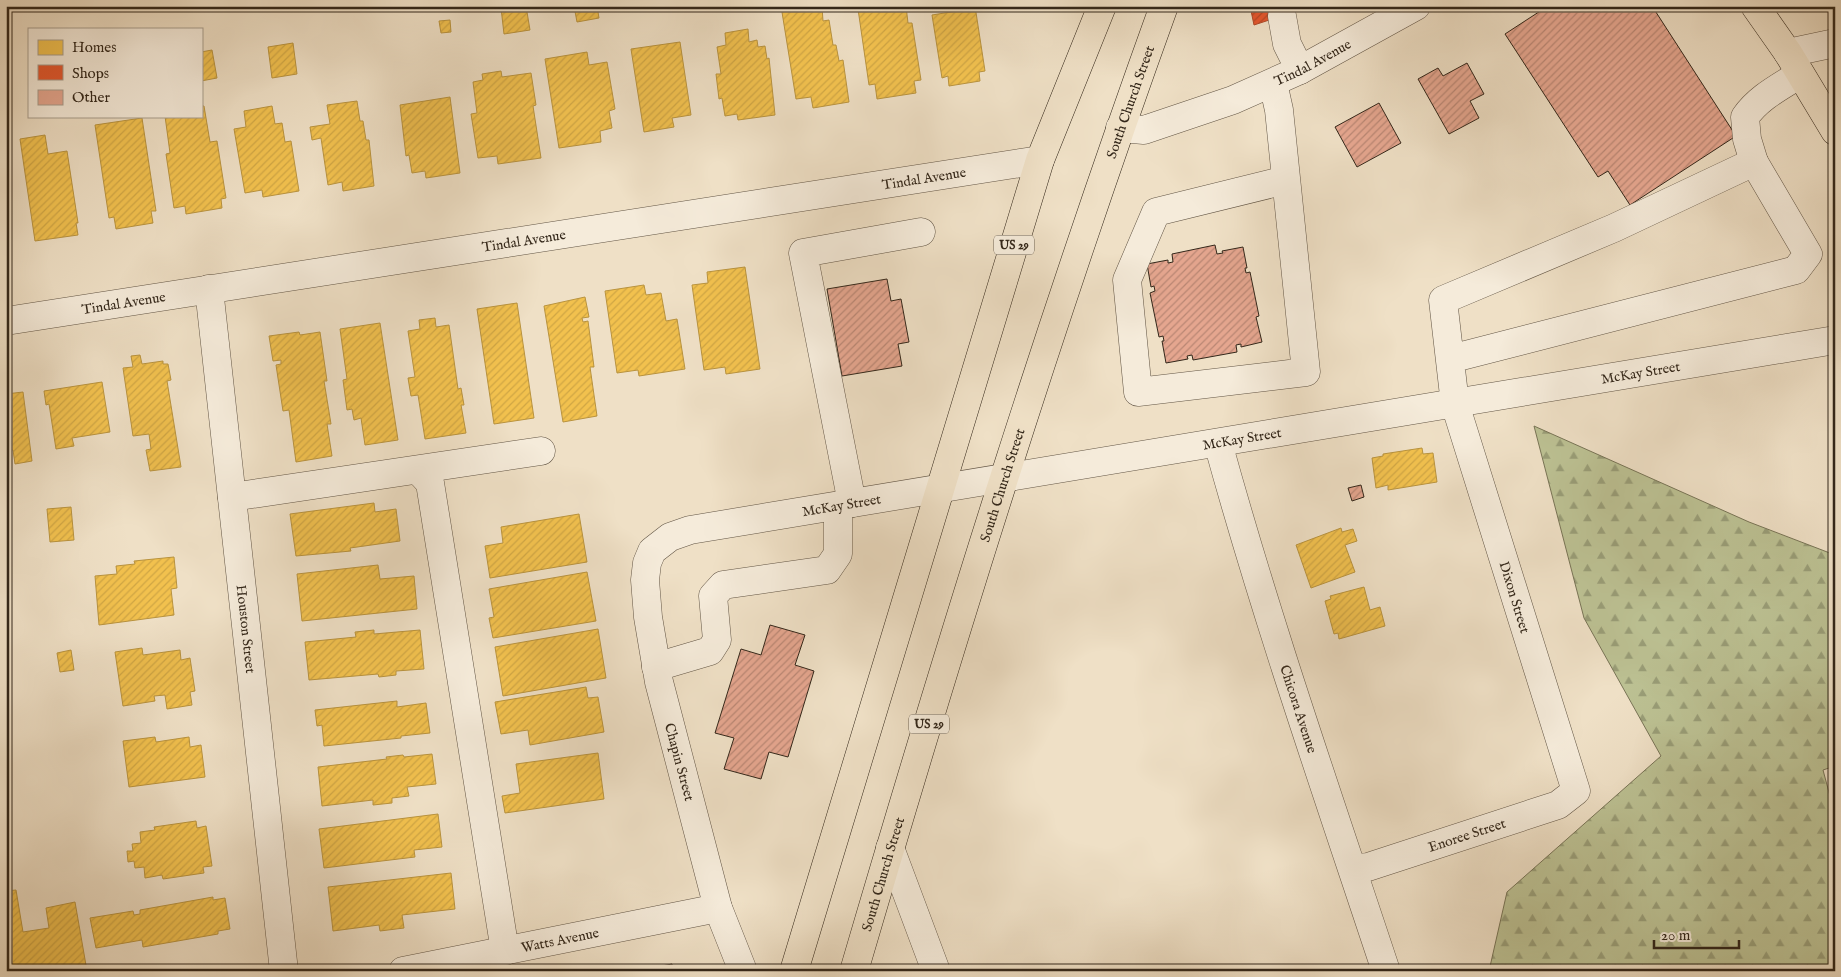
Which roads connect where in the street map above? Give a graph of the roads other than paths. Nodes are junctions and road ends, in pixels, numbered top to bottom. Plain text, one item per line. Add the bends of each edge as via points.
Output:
1 (1102, 6) edge
2 (1164, 6) edge
3 (1755, 6) edge
4 (1409, 8) edge
5 (1282, 16) dead end
6 (1835, 43) edge
7 (1794, 64) junction
8 (1300, 70) junction
9 (1273, 83) junction
10 (1120, 128) junction
11 (1835, 131) edge
12 (1040, 160) junction
13 (1754, 162) junction
14 (1286, 180) junction
15 (921, 232) dead end
16 (209, 289) junction
17 (6, 321) edge
18 (1835, 340) edge
19 (1450, 359) junction
20 (1455, 404) junction
21 (1218, 443) junction
22 (541, 451) dead end
23 (418, 470) junction
24 (1005, 478) junction
25 (939, 489) junction
26 (232, 497) junction
27 (845, 504) junction
28 (654, 550) joint
29 (656, 667) junction
30 (1576, 791) joint
31 (890, 848) junction
32 (1352, 869) junction
33 (718, 908) junction
34 (506, 951) junction
35 (284, 971) edge
36 (403, 971) edge
37 (744, 971) edge
38 (794, 971) edge
39 (854, 971) edge
40 (936, 971) edge
41 (1386, 971) edge

1 - 12 main road, US 29
2 - 10 main road, South Church Street / US 29
3 - 7 main road
4 - 8 street, Tindal Avenue
5 - 8 street via 1287,44
6 - 7 street
7 - 11 main road
7 - 13 street via 1744,116
8 - 9 street, Tindal Avenue
9 - 10 street, Tindal Avenue via 1144,130
9 - 14 street
10 - 24 main road, South Church Street / US 29
12 - 16 street, Tindal Avenue
12 - 25 main road, US 29
13 - 19 street, Dixon Street via 1614,228 1443,300
13 - 19 street via 1808,254 1796,270
14 - 14 street via 1306,372 1138,392 1127,280 1156,212
15 - 27 street via 804,253
16 - 17 street, Tindal Avenue
16 - 26 street, Houston Street
18 - 20 street, McKay Street
19 - 20 street, Dixon Street
20 - 21 street, McKay Street
20 - 30 street, Dixon Street
21 - 24 street, McKay Street
21 - 32 street, Chicora Avenue via 1273,631
22 - 23 street
23 - 26 street
23 - 34 street via 430,483
24 - 25 street, McKay Street
24 - 31 main road, South Church Street / US 29
25 - 27 street, McKay Street
25 - 38 main road, US 29
26 - 35 street, Houston Street
27 - 28 street, McKay Street via 690,530 670,537
27 - 29 street via 838,554 827,570 723,585 714,596 717,640 710,651
28 - 29 street, Chapin Street via 645,580
29 - 33 street, Chapin Street
30 - 32 street, Enoree Street via 1558,805 1368,868
31 - 39 main road, South Church Street / US 29
31 - 40 street
32 - 41 street, Chicora Avenue
33 - 34 street, Watts Avenue
33 - 37 street, Chapin Street
34 - 36 street, Watts Avenue

